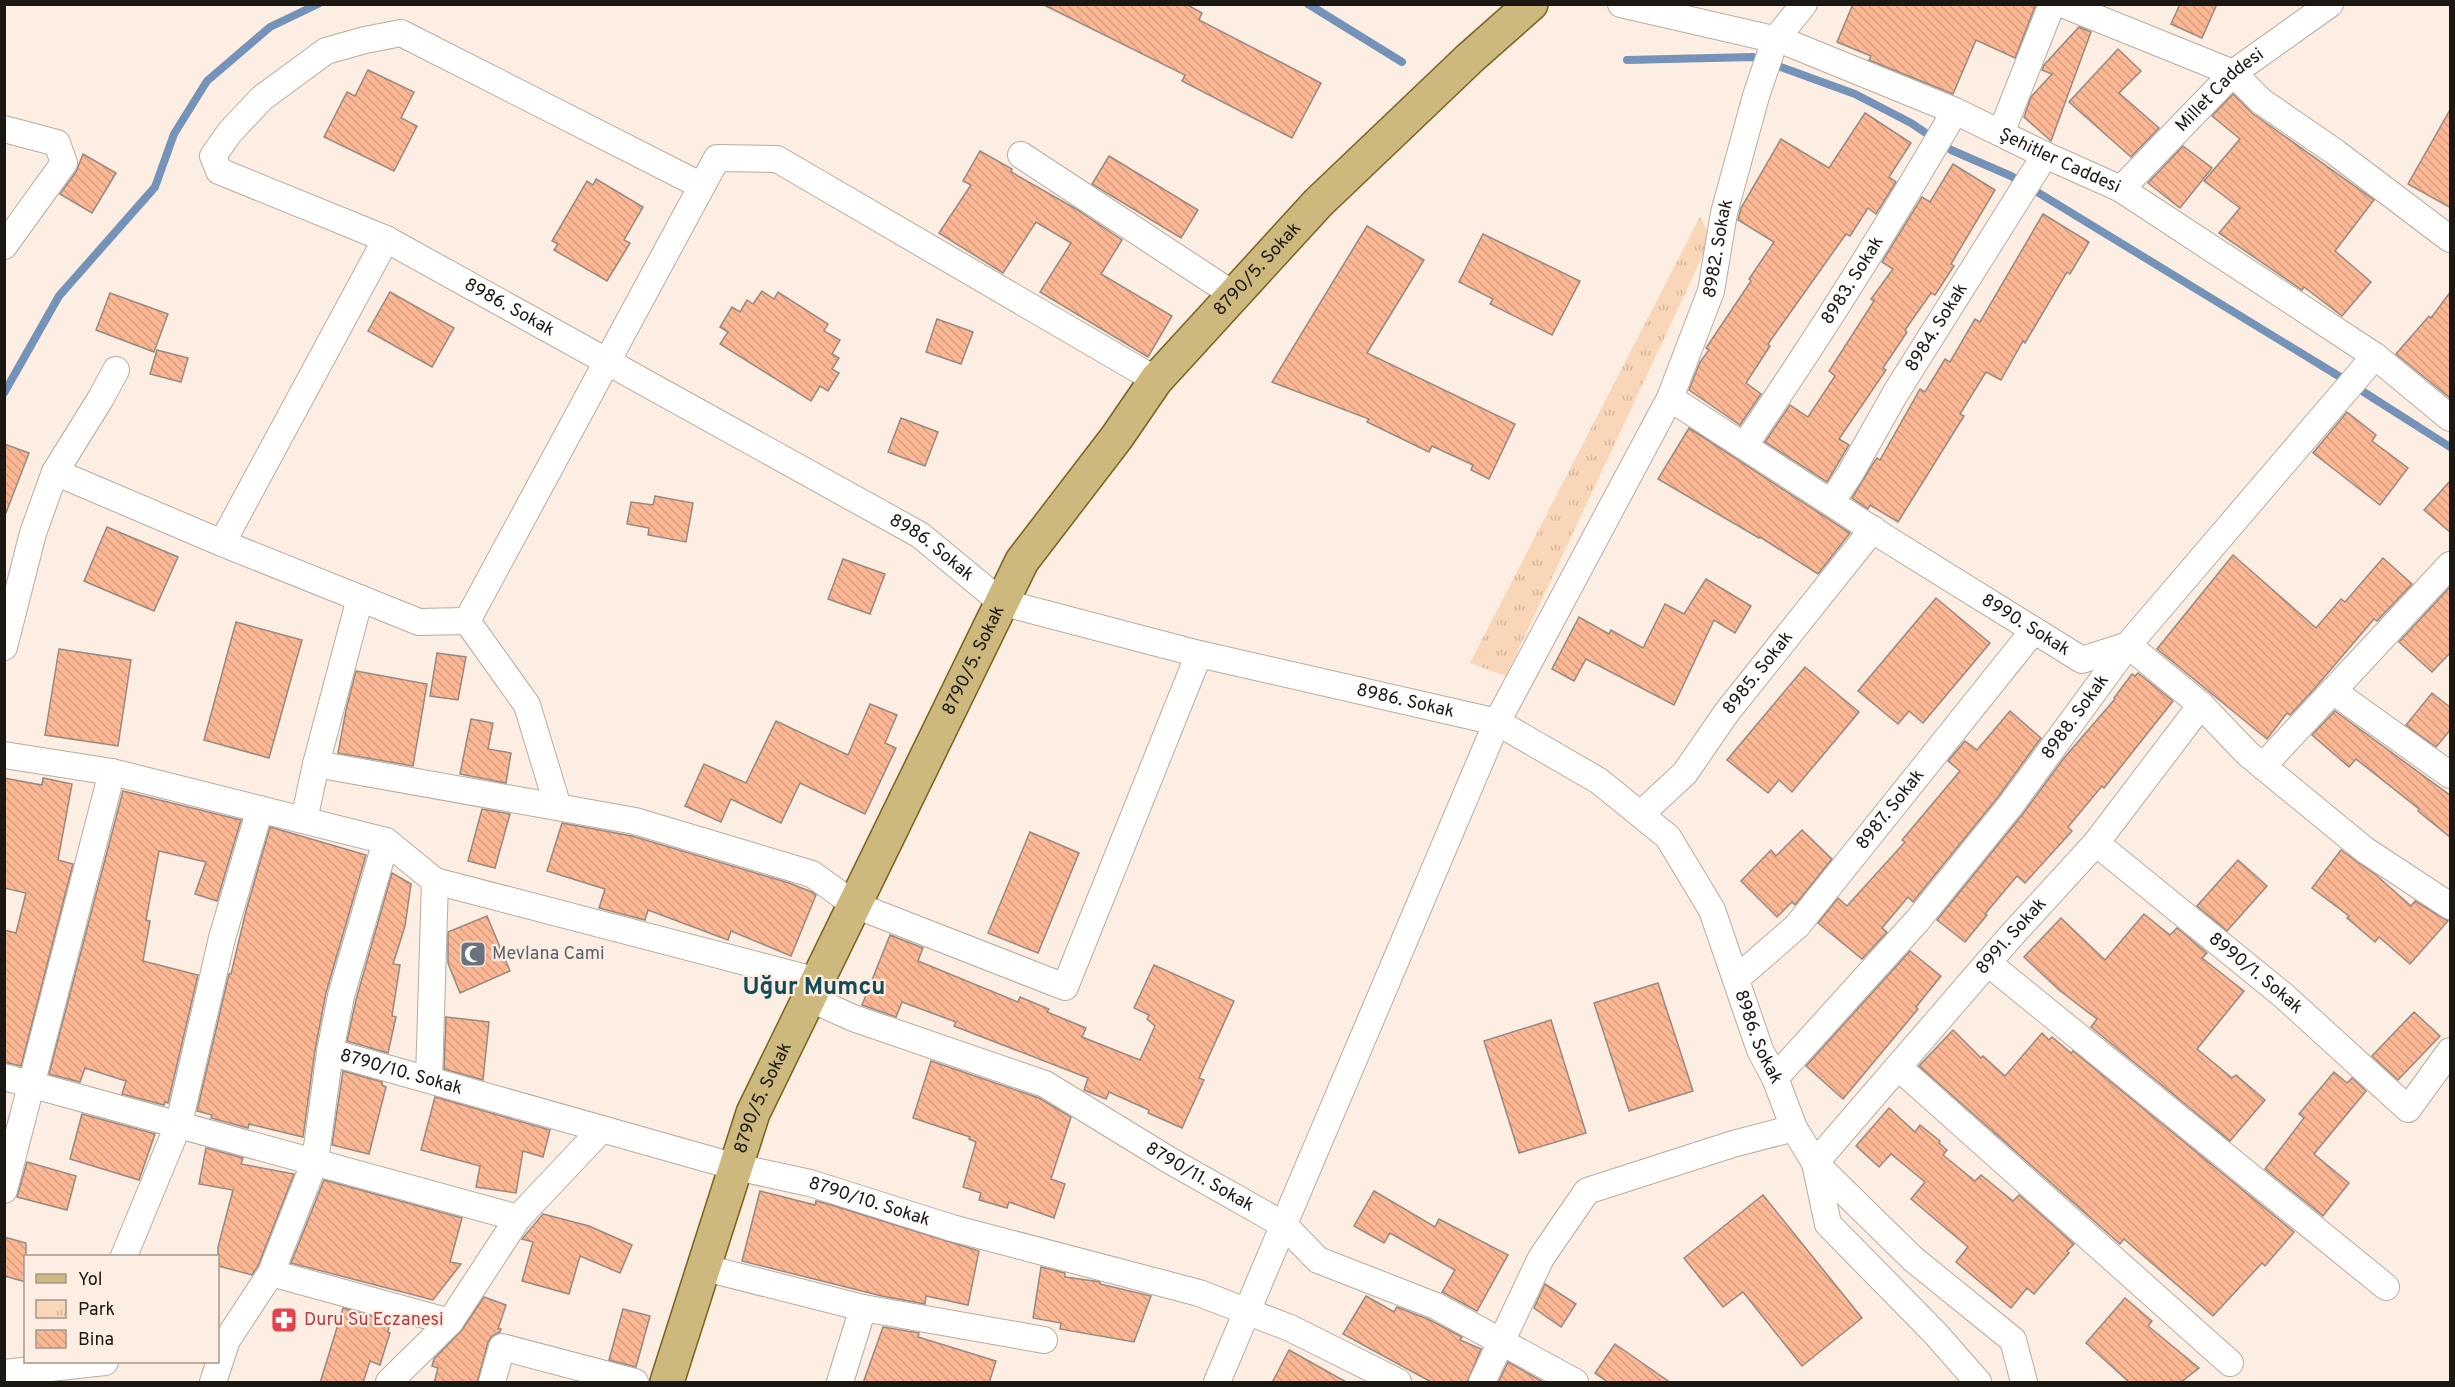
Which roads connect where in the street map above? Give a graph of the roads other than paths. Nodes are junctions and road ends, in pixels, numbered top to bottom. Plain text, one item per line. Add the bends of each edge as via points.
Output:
1 (1531, 4) edge
2 (1621, 4) edge
3 (1804, 4) edge
4 (2052, 4) edge
5 (2062, 4) edge
6 (2330, 4) edge
7 (1774, 40) junction
8 (2233, 73) junction
9 (1951, 118) junction
10 (4, 129) edge
11 (2001, 133) junction
12 (1021, 155) dead end
13 (2041, 163) junction
14 (702, 186) junction
15 (2121, 189) junction
16 (386, 239) junction
17 (2451, 239) edge
18 (4, 246) edge
19 (1234, 295) junction
20 (2375, 356) junction
21 (607, 362) junction
22 (116, 370) dead end
23 (1156, 380) junction
24 (1670, 398) junction
25 (2451, 418) edge
26 (1744, 446) junction
27 (55, 471) junction
28 (1830, 502) junction
29 (1873, 529) junction
30 (222, 543) junction
31 (2451, 565) edge
32 (360, 598) junction
33 (1001, 602) junction
34 (467, 621) junction
35 (2034, 630) junction
36 (2128, 645) junction
37 (4, 647) edge
38 (1199, 654) junction
39 (2333, 691) junction
40 (2201, 705) junction
41 (1497, 722) junction
42 (4, 755) edge
43 (316, 764) junction
44 (2263, 766) junction
45 (112, 772) junction
46 (2451, 775) edge
47 (558, 807) junction
48 (260, 809) junction
49 (1641, 814) junction
50 (304, 820) junction
51 (386, 841) junction
52 (2096, 843) junction
53 (435, 881) junction
54 (855, 905) junction
55 (2451, 906) edge
56 (1988, 963) junction
57 (1736, 979) junction
58 (814, 989) junction
59 (2451, 1051) edge
60 (330, 1052) junction
61 (1898, 1067) junction
62 (4, 1077) edge
63 (1775, 1078) junction
64 (429, 1079) junction
65 (32, 1085) junction
66 (179, 1123) junction
67 (1794, 1128) junction
68 (602, 1129) junction
69 (315, 1161) junction
70 (1815, 1163) junction
71 (736, 1167) junction
72 (4, 1190) edge
73 (518, 1218) junction
74 (1284, 1225) junction
75 (125, 1255) edge
76 (705, 1268) junction
77 (271, 1273) junction
78 (2386, 1287) dead end
79 (863, 1308) junction
80 (1248, 1310) junction
81 (450, 1322) junction
82 (1044, 1340) dead end
83 (223, 1341) edge
84 (1501, 1341) junction
85 (219, 1358) edge
86 (218, 1363) edge
87 (80, 1364) edge
88 (2230, 1364) dead end
89 (4, 1373) edge
90 (213, 1383) edge
91 (389, 1383) edge
92 (492, 1383) edge
93 (634, 1383) edge
94 (667, 1383) edge
95 (840, 1383) edge
96 (1217, 1383) edge
97 (1398, 1383) edge
98 (1482, 1383) edge
99 (1575, 1383) edge
100 (1978, 1383) edge
101 (2024, 1383) edge

1 - 19 main road, 8790/5. Sokak via 1317,203
2 - 7 street, Şehitler Caddesi
3 - 7 street
4 - 11 street
5 - 8 street
6 - 8 street, Millet Caddesi
7 - 9 street, Şehitler Caddesi via 1786,42
7 - 24 street, 8982. Sokak via 1724,213 1712,291
8 - 15 street, Millet Caddesi
8 - 17 street via 2262,101
9 - 11 street, Şehitler Caddesi
9 - 26 street, 8983. Sokak via 1804,358
10 - 18 street via 57,143 64,164
11 - 13 street, Şehitler Caddesi
12 - 19 street
13 - 15 street, Şehitler Caddesi
13 - 28 street, 8984. Sokak
14 - 16 street, 8986. Sokak via 401,33 326,51 262,98 213,156 219,171
14 - 21 street
14 - 23 street via 717,158 777,159
15 - 20 street, Şehitler Caddesi
16 - 21 street, 8986. Sokak
16 - 30 street
19 - 23 main road, 8790/5. Sokak
20 - 25 street, Şehitler Caddesi
20 - 36 street, 8988. Sokak
21 - 33 street, 8986. Sokak via 920,535
21 - 34 street
22 - 27 street
23 - 33 main road, 8790/5. Sokak via 1022,561
24 - 26 street, 8990. Sokak
24 - 41 street, 8982. Sokak
26 - 28 street, 8990. Sokak
27 - 30 street
27 - 37 street via 33,533
28 - 29 street, 8990. Sokak
29 - 35 street, 8990. Sokak
29 - 49 street, 8985. Sokak via 1727,711 1684,772
30 - 32 street
31 - 39 street
32 - 34 street via 419,622
32 - 43 street
33 - 38 street, 8986. Sokak
33 - 54 main road, 8790/5. Sokak
34 - 47 street via 526,705
35 - 36 street, 8990. Sokak via 2082,660
35 - 57 street, 8987. Sokak via 1797,926
36 - 40 street
36 - 63 street, 8988. Sokak via 2010,806 1917,921
38 - 41 street, 8986. Sokak
38 - 54 street via 1065,987
39 - 44 street
39 - 46 street
40 - 44 street
40 - 52 street, 8991. Sokak
41 - 49 street, 8986. Sokak via 1599,781
41 - 74 street, 8982. Sokak
42 - 45 street
43 - 47 street
43 - 50 street
44 - 55 street via 2365,850
45 - 48 street
45 - 65 street
47 - 54 street via 634,821 812,874
48 - 50 street
48 - 66 street via 222,938
49 - 57 street, 8986. Sokak via 1668,837 1712,910
50 - 51 street
51 - 53 street
51 - 60 street via 340,996
52 - 56 street, 8991. Sokak
52 - 59 street, 8990/1. Sokak via 2284,996 2408,1109
53 - 58 street, 8790/11. Sokak
53 - 64 street
54 - 58 main road, 8790/5. Sokak
56 - 61 street, 8991. Sokak
56 - 78 street
57 - 63 street, 8986. Sokak via 1760,1050
58 - 71 main road, 8790/5. Sokak via 753,1113
58 - 74 street, 8790/11. Sokak via 853,1018 1045,1084
60 - 64 street, 8790/10. Sokak
60 - 69 street
61 - 70 street, 8991. Sokak
61 - 88 street
62 - 65 street
63 - 67 street, 8986. Sokak
64 - 68 street, 8790/10. Sokak
65 - 66 street
65 - 72 street
66 - 69 street
66 - 75 street
67 - 70 street, 8986. Sokak
67 - 84 street via 1587,1191 1541,1258
68 - 71 street, 8790/10. Sokak
68 - 73 street
69 - 73 street
69 - 77 street
70 - 100 street, 8986. Sokak via 1828,1224 1935,1333
70 - 101 street, 8986. Sokak via 1913,1258 2013,1340
71 - 76 main road, 8790/5. Sokak
71 - 80 street, 8790/10. Sokak via 810,1183 952,1228 1199,1293
73 - 81 street
74 - 80 street, 8982. Sokak
74 - 84 street, 8790/11. Sokak via 1318,1260 1436,1306
76 - 79 street
76 - 94 main road, 8790/5. Sokak
77 - 81 street
77 - 83 street
79 - 82 street
79 - 95 street
80 - 96 street, 8982. Sokak
80 - 97 street, 8790/10. Sokak
81 - 91 street
83 - 85 street
84 - 98 street
84 - 99 street, 8790/11. Sokak
86 - 90 street
87 - 89 street
92 - 93 street via 502,1347

